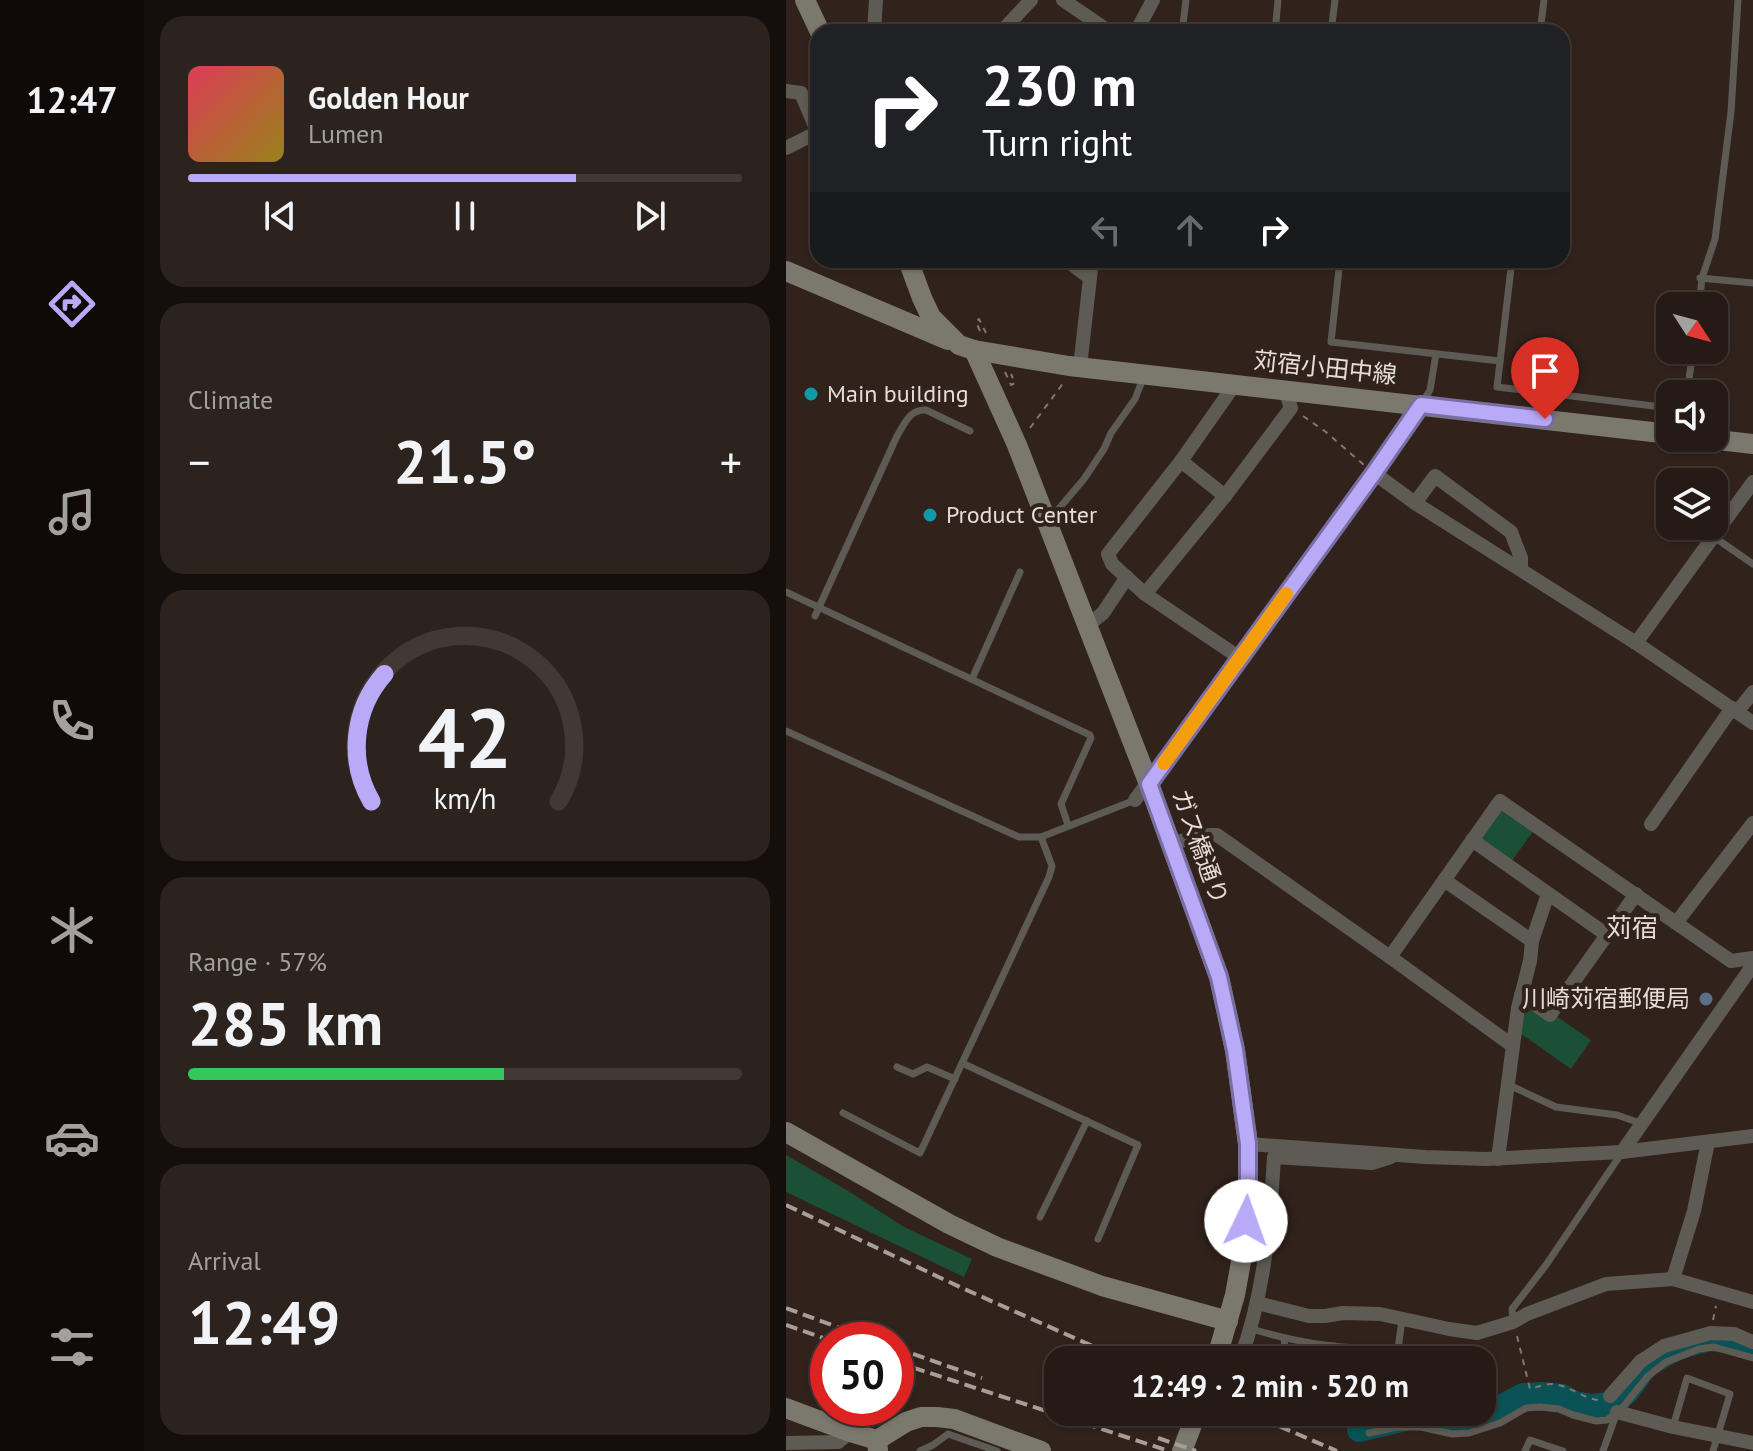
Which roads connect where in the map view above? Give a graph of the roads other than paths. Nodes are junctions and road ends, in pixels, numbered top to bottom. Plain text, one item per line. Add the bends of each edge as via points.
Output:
1 (805, 0) edge
2 (876, 0) edge
3 (1031, 0) edge
4 (1063, 0) edge
5 (1153, 0) edge
6 (1186, 0) edge
7 (1278, 0) edge
8 (1335, 0) edge
9 (1544, 0) edge
10 (1738, 0) edge
11 (816, 24) edge
12 (874, 24) edge
13 (1008, 24) edge
14 (1098, 24) edge
15 (1140, 24) edge
16 (1183, 24) edge
17 (1276, 24) edge
18 (1332, 24) edge
19 (1541, 24) edge
20 (786, 91) edge
21 (810, 104) edge
22 (810, 136) edge
23 (786, 148) edge
24 (911, 268) edge
25 (1077, 268) edge
26 (1091, 268) edge
27 (1339, 268) edge
28 (1511, 268) edge
29 (786, 271) edge
30 (1090, 278) junction
31 (1701, 278) junction
32 (1753, 283) edge
33 (1700, 292) edge
34 (971, 342) junction
35 (1436, 354) junction
36 (1500, 361) junction
37 (1075, 366) junction
38 (1145, 374) junction
39 (1235, 384) junction
40 (1288, 399) junction
41 (1421, 405) junction
42 (1656, 406) edge
43 (970, 431) dead end
44 (1656, 432) edge
45 (1728, 441) edge
46 (1753, 444) edge
47 (1181, 461) junction
48 (1374, 473) junction
49 (1753, 482) edge
50 (1225, 496) junction
51 (1415, 503) junction
52 (1728, 517) edge
53 (1047, 523) junction
54 (1712, 540) edge
55 (1718, 540) edge
56 (1753, 564) edge
57 (1521, 569) junction
58 (1020, 572) dead end
59 (1127, 577) junction
60 (786, 592) edge
61 (1145, 594) junction
62 (818, 607) junction
63 (815, 616) dead end
64 (1087, 626) junction
65 (1636, 643) junction
66 (1240, 658) junction
67 (972, 679) junction
68 (1753, 692) edge
69 (1735, 710) junction
70 (1753, 723) edge
71 (786, 731) edge
72 (1149, 784) junction
73 (1135, 800) joint
74 (1753, 823) edge
75 (1651, 824) dead end
76 (1068, 825) junction
77 (1041, 837) junction
78 (1472, 840) junction
79 (1171, 843) junction
80 (1444, 880) junction
81 (1548, 894) junction
82 (1636, 894) junction
83 (1676, 923) junction
84 (1607, 935) junction
85 (1532, 941) junction
86 (1390, 957) junction
87 (1753, 958) edge
88 (1751, 973) edge
89 (1521, 995) junction
90 (1513, 1046) junction
91 (962, 1063) junction
92 (897, 1067) dead end
93 (955, 1079) junction
94 (1507, 1084) junction
95 (843, 1113) dead end
96 (1087, 1121) junction
97 (1640, 1123) junction
98 (786, 1132) edge
99 (1753, 1136) edge
100 (1708, 1142) junction
101 (1248, 1144) junction
102 (1622, 1152) junction
103 (1399, 1155) junction
104 (1498, 1159) junction
105 (1040, 1217) dead end
106 (1098, 1239) dead end
107 (1673, 1279) junction
108 (1753, 1302) edge
109 (1257, 1303) junction
110 (1402, 1318) junction
111 (1228, 1321) junction
112 (1513, 1322) junction
113 (1252, 1329) junction
114 (1284, 1338) junction
115 (1753, 1342) edge
116 (1220, 1346) edge
117 (1245, 1346) edge
118 (1285, 1346) edge
119 (1334, 1346) edge
120 (1398, 1346) edge
121 (1753, 1358) edge
122 (1610, 1396) road end
123 (786, 1408) edge
124 (1617, 1412) junction
125 (1192, 1426) edge
126 (1673, 1427) junction
127 (850, 1432) junction
128 (1369, 1433) dead end
129 (1718, 1435) junction
130 (786, 1443) edge
131 (1753, 1443) edge
132 (878, 1445) edge
133 (920, 1451) edge
134 (997, 1451) edge
135 (1041, 1451) edge
136 (1182, 1451) edge
137 (1525, 1451) edge
138 (1563, 1451) edge
139 (1603, 1451) edge
140 (1713, 1451) edge

1 - 11 street
2 - 12 street
3 - 13 street
4 - 14 street
5 - 15 street
6 - 16 lane
7 - 17 lane
8 - 18 lane
9 - 19 lane
10 - 31 lane via 1717,225
20 - 21 street via 801,93
22 - 23 street
24 - 34 street, ガス橋通り via 931,317
25 - 30 street
26 - 30 street
27 - 35 lane via 1331,342
28 - 36 lane
29 - 34 street, 苅宿小田中線
30 - 37 street
31 - 32 lane
31 - 33 lane
34 - 37 street, 苅宿小田中線
34 - 53 street, ガス橋通り
35 - 36 lane
35 - 41 lane via 1430,390
36 - 42 lane via 1497,387
37 - 38 street, 苅宿小田中線
38 - 39 street, 苅宿小田中線
38 - 53 lane via 1104,449
39 - 40 street, 苅宿小田中線
39 - 47 street
40 - 41 street, 苅宿小田中線
40 - 50 street
41 - 44 street, 苅宿小田中線
41 - 48 street
43 - 62 lane via 926,410 910,415
45 - 46 street
47 - 50 street
47 - 59 street via 1108,554
48 - 51 street
48 - 66 street
49 - 52 street
50 - 61 street
51 - 57 street
51 - 57 street via 1435,476 1511,532
53 - 64 street, ガス橋通り
54 - 65 street
55 - 56 lane
57 - 65 street
58 - 67 lane
59 - 61 street
59 - 64 street via 1103,613
60 - 62 lane
61 - 66 street
62 - 63 lane
62 - 67 lane
64 - 72 street, ガス橋通り
65 - 69 street
66 - 72 street
67 - 76 lane via 1090,735 1061,804
68 - 69 street
69 - 70 street
69 - 75 street
71 - 77 lane via 1019,837
72 - 73 street
72 - 79 street, ガス橋通り
73 - 76 lane
74 - 83 street
76 - 77 lane
77 - 91 lane via 1052,866 1049,877
78 - 80 street
78 - 81 street
78 - 82 street via 1502,801
79 - 86 street via 1217,835
79 - 101 street, ガス橋通り via 1219,977
80 - 85 street
80 - 86 street
81 - 84 street
81 - 85 street
82 - 83 street
82 - 84 street
83 - 87 street via 1731,961
84 - 89 street via 1550,1015
85 - 89 street
86 - 90 street
88 - 97 street
89 - 90 street
90 - 94 street
91 - 93 lane
91 - 96 lane
92 - 93 lane via 913,1074 927,1067
93 - 95 lane via 920,1153
94 - 97 lane via 1556,1107
94 - 104 street
96 - 105 lane
96 - 106 lane via 1138,1145
97 - 102 street
98 - 111 street via 997,1247 1102,1286
99 - 100 street
100 - 102 street
100 - 107 street
101 - 103 street
101 - 111 street, ガス橋通り via 1244,1245
102 - 104 street
102 - 112 lane via 1512,1309
103 - 104 street
103 - 109 street via 1372,1163 1274,1157 1270,1226
107 - 108 street
107 - 112 street via 1606,1284
109 - 110 street via 1309,1316
109 - 113 street
110 - 112 street via 1477,1333
110 - 120 lane
111 - 116 street, ガス橋通り
113 - 114 lane
113 - 117 street
114 - 118 lane
114 - 119 lane
115 - 122 street via 1711,1333 1664,1346 1632,1370
121 - 124 lane via 1714,1347 1685,1353 1648,1376
123 - 127 street
124 - 126 street
124 - 128 lane via 1596,1421 1559,1409 1526,1408 1469,1433 1421,1427
124 - 139 lane
125 - 136 street
126 - 129 street
126 - 129 lane via 1687,1378 1730,1394
127 - 130 street via 838,1442
127 - 132 street
129 - 131 street
129 - 140 lane
132 - 135 street via 906,1422 937,1417
133 - 134 lane via 948,1434
137 - 138 lane via 1530,1440

